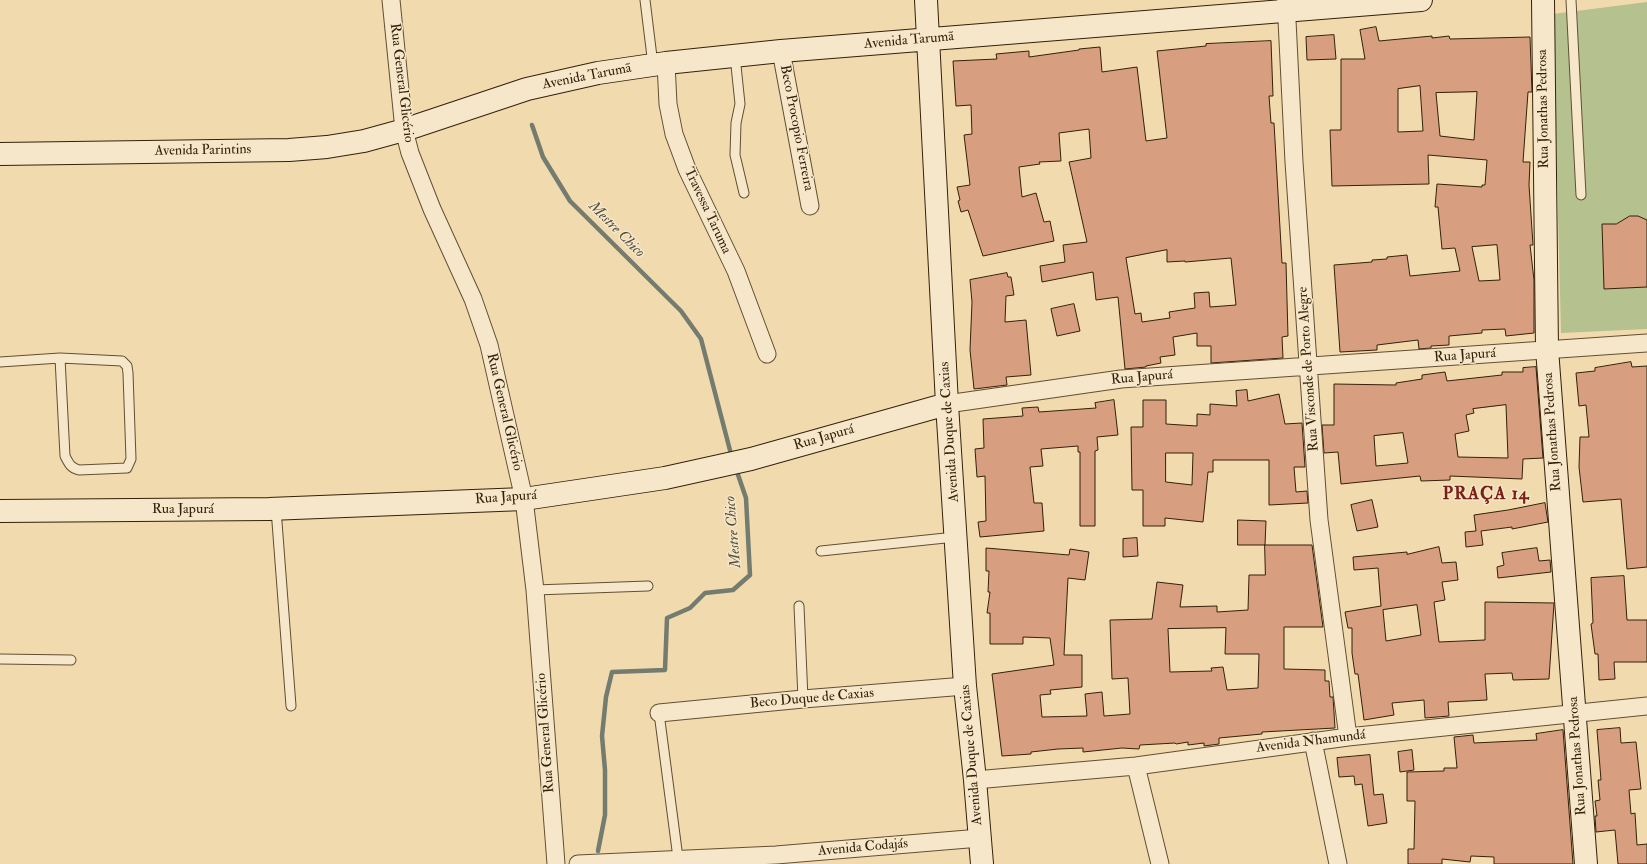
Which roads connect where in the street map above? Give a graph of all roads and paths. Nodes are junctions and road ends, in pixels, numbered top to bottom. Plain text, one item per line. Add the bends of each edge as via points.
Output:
1 (391, 0) edge
2 (645, 0) edge
3 (926, 0) edge
4 (1421, 0) edge
5 (1543, 0) edge
6 (1571, 0) edge
7 (1286, 5) edge
8 (929, 40) junction
9 (781, 51) junction
10 (735, 56) junction
11 (660, 64) junction
12 (404, 130) junction
13 (0, 154) edge
14 (744, 193) dead end
15 (1581, 195) dead end
16 (810, 206) dead end
17 (1647, 343) edge
18 (1547, 349) junction
19 (767, 354) dead end
20 (60, 358) junction
21 (0, 362) edge
22 (1308, 366) junction
23 (947, 404) junction
24 (524, 499) junction
25 (276, 509) junction
26 (0, 511) edge
27 (956, 537) junction
28 (821, 551) dead end
29 (648, 586) dead end
30 (535, 590) junction
31 (799, 606) dead end
32 (0, 659) edge
33 (70, 660) dead end
34 (965, 686) junction
35 (802, 699) junction
36 (290, 706) dead end
37 (1647, 706) edge
38 (1575, 712) junction
39 (659, 713) joint
40 (1348, 737) junction
41 (1313, 741) junction
42 (1136, 766) junction
43 (976, 780) junction
44 (980, 838) junction
45 (776, 859) edge
46 (669, 861) edge
47 (556, 864) edge
48 (578, 864) edge
49 (982, 864) edge
50 (1160, 864) edge
51 (1338, 864) edge
52 (1586, 864) edge

1 - 12 street, Rua General Glicério
2 - 11 lane
3 - 8 street, Avenida Duque de Caxias
4 - 7 street, Avenida Tarumã
5 - 18 street, Rua Jonathas Pedrosa
6 - 15 lane
7 - 8 street, Avenida Tarumã
7 - 22 street, Rua Visconde de Porto Alegre
8 - 9 street, Avenida Tarumã
8 - 23 street, Avenida Duque de Caxias
9 - 10 street, Avenida Tarumã
9 - 16 street, Beco Procopio Ferreira
10 - 11 street, Avenida Tarumã
10 - 14 lane via 740,104 736,123 735,155
11 - 12 street, Avenida Tarumã via 598,73 527,89
11 - 19 street, Travessa Taruma via 674,134 687,168 736,271
12 - 13 street, Avenida Parintins via 356,142 289,150
12 - 24 street, Rua General Glicério via 432,209 473,299 489,345
17 - 18 street, Rua Japurá
18 - 22 street, Rua Japurá
18 - 38 street, Rua Jonathas Pedrosa
20 - 20 lane via 122,361 127,366 131,459 127,468 79,470 69,464 65,456
20 - 21 lane
22 - 23 street, Rua Japurá via 1121,379
22 - 40 street, Rua Visconde de Porto Alegre via 1319,520
23 - 24 street, Rua Japurá via 751,459 665,478
23 - 27 street, Avenida Duque de Caxias
24 - 25 street, Rua Japurá
24 - 30 street, Rua General Glicério
25 - 26 street, Rua Japurá
25 - 36 lane
27 - 28 lane
27 - 34 street, Avenida Duque de Caxias
29 - 30 lane
30 - 47 street, Rua General Glicério
31 - 35 lane
32 - 33 lane
34 - 35 street, Beco Duque de Caxias
34 - 43 street, Avenida Duque de Caxias
35 - 39 street, Beco Duque de Caxias
37 - 38 street, Avenida Nhamundá
38 - 40 street, Avenida Nhamundá
38 - 52 street, Rua Jonathas Pedrosa
39 - 46 lane
40 - 41 street, Avenida Nhamundá
41 - 42 street, Avenida Nhamundá
41 - 51 street
42 - 43 street, Avenida Nhamundá
42 - 50 street
43 - 44 street, Avenida Duque de Caxias
44 - 45 street, Avenida Codajás
44 - 49 street, Avenida Duque de Caxias
45 - 46 street, Avenida Codajás
46 - 48 street, Avenida Codajás

